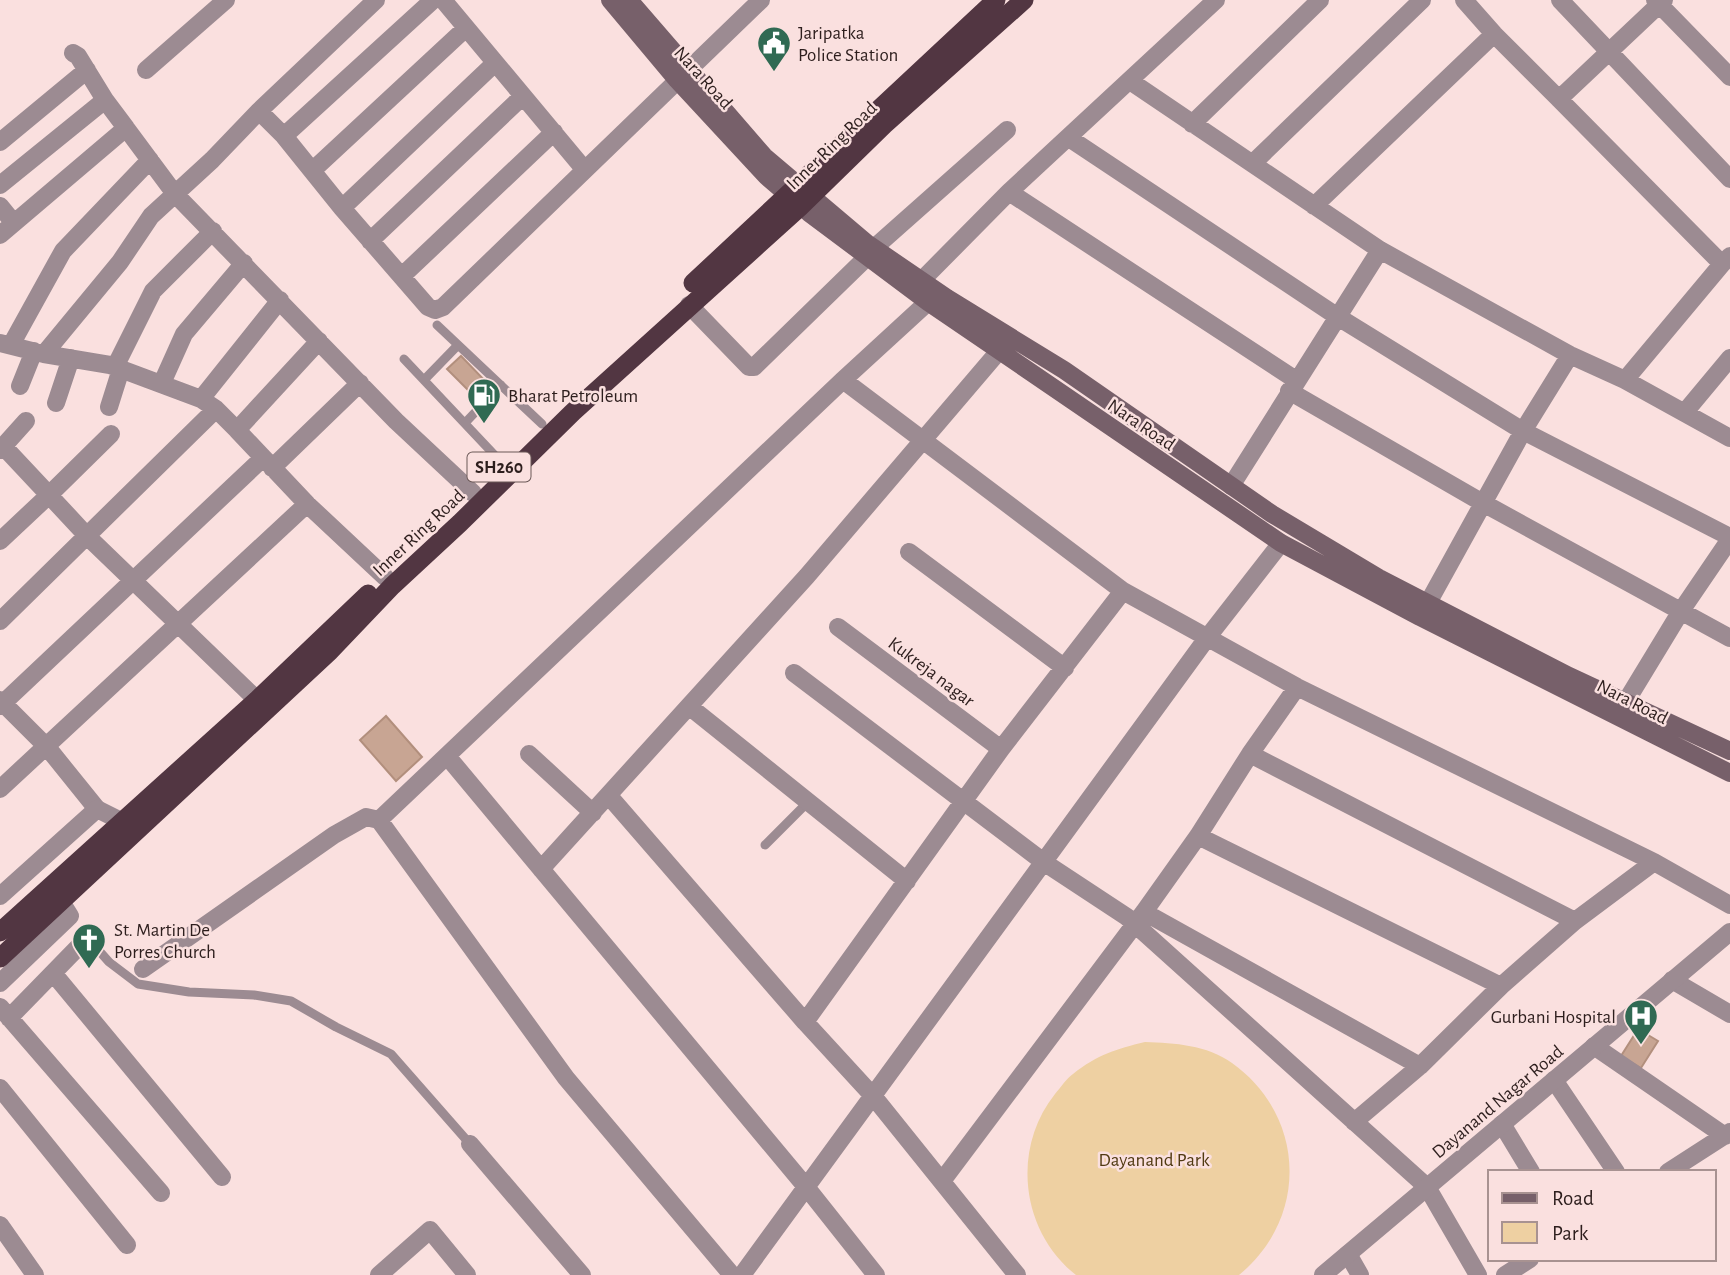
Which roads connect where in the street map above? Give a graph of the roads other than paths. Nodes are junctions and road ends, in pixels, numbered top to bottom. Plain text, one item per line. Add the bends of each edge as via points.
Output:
1 (226, 0) edge
2 (376, 0) edge
3 (433, 0) edge
4 (443, 0) edge
5 (610, 0) edge
6 (629, 0) edge
7 (761, 0) edge
8 (996, 0) edge
9 (1024, 0) edge
10 (1216, 0) edge
11 (1320, 0) edge
12 (1422, 0) edge
13 (1464, 0) edge
14 (1560, 0) edge
15 (1660, 1) edge
16 (466, 28) junction
17 (1494, 34) junction
18 (1609, 52) junction
19 (73, 53) dead end
20 (495, 63) junction
21 (87, 69) junction
22 (146, 70) dead end
23 (682, 75) junction
24 (1730, 77) edge
25 (1130, 81) junction
26 (523, 96) junction
27 (1559, 99) junction
28 (105, 100) junction
29 (259, 111) junction
30 (1192, 124) junction
31 (126, 128) junction
32 (1007, 130) dead end
33 (554, 132) junction
34 (284, 136) junction
35 (1069, 138) junction
36 (0, 142) edge
37 (150, 160) junction
38 (1253, 163) junction
39 (584, 169) junction
40 (313, 170) junction
41 (1730, 179) edge
42 (0, 184) edge
43 (1009, 192) junction
44 (175, 194) junction
45 (799, 195) junction
46 (0, 206) edge
47 (1314, 206) junction
48 (342, 208) junction
49 (13, 222) junction
50 (213, 231) junction
51 (0, 235) edge
52 (370, 241) junction
53 (1380, 250) junction
54 (870, 252) junction
55 (1726, 260) edge
56 (244, 262) junction
57 (402, 276) junction
58 (922, 280) junction
59 (280, 300) junction
60 (928, 302) junction
61 (689, 305) junction
62 (1338, 317) junction
63 (437, 325) dead end
64 (319, 341) junction
65 (5, 344) edge
66 (458, 345) junction
67 (999, 351) junction
68 (39, 352) junction
69 (1570, 355) junction
70 (71, 358) junction
71 (1730, 358) edge
72 (404, 359) dead end
73 (118, 368) junction
74 (424, 380) junction
75 (843, 380) junction
76 (1625, 380) junction
77 (162, 383) junction
78 (360, 383) junction
79 (501, 385) junction
80 (20, 386) dead end
81 (1293, 386) junction
82 (56, 403) dead end
83 (208, 404) junction
84 (109, 407) dead end
85 (1685, 412) junction
86 (26, 421) dead end
87 (465, 423) junction
88 (542, 424) junction
89 (237, 429) junction
90 (1523, 431) junction
91 (111, 434) dead end
92 (1730, 438) edge
93 (923, 441) junction
94 (2, 448) edge
95 (268, 463) junction
96 (503, 464) junction
97 (1231, 486) junction
98 (473, 493) junction
99 (49, 495) junction
100 (1483, 503) junction
101 (307, 504) junction
102 (88, 537) junction
103 (1730, 538) edge
104 (0, 541) edge
105 (1281, 543) junction
106 (909, 552) dead end
107 (385, 577) junction
108 (133, 580) junction
109 (1123, 591) junction
110 (1428, 603) junction
111 (1681, 611) junction
112 (0, 621) edge
113 (178, 625) junction
114 (838, 627) dead end
115 (1207, 638) junction
116 (1730, 638) edge
117 (1065, 667) junction
118 (794, 673) dead end
119 (1297, 687) junction
120 (257, 700) junction
121 (1, 703) edge
122 (690, 707) junction
123 (1621, 709) junction
124 (47, 747) junction
125 (1001, 749) junction
126 (1730, 751) edge
127 (529, 754) dead end
128 (1250, 754) junction
129 (447, 756) junction
130 (1730, 773) edge
131 (0, 789) edge
132 (608, 796) junction
133 (808, 802) junction
134 (964, 802) junction
135 (97, 809) junction
136 (593, 813) junction
137 (379, 820) junction
138 (123, 822) junction
139 (1198, 836) junction
140 (765, 845) dead end
141 (1654, 862) junction
142 (1045, 863) junction
143 (541, 869) junction
144 (907, 881) junction
145 (0, 896) edge
146 (1730, 905) edge
147 (65, 908) junction
148 (1139, 918) junction
149 (1575, 921) junction
150 (0, 932) edge
151 (1730, 932) edge
152 (90, 940) junction
153 (0, 958) edge
154 (143, 969) dead end
155 (52, 973) junction
156 (1672, 980) junction
157 (0, 984) edge
158 (1501, 986) junction
159 (5, 1013) edge
160 (1730, 1014) edge
161 (805, 1022) junction
162 (1594, 1046) junction
163 (1420, 1066) junction
164 (1554, 1080) junction
165 (0, 1088) edge
166 (873, 1096) junction
167 (1354, 1122) junction
168 (1502, 1124) junction
169 (1728, 1134) edge
170 (470, 1144) joint
171 (1530, 1170) edge
172 (1615, 1170) edge
173 (1671, 1170) edge
174 (222, 1177) dead end
175 (942, 1181) junction
176 (1427, 1187) junction
177 (807, 1188) junction
178 (161, 1192) dead end
179 (0, 1225) edge
180 (127, 1245) dead end
181 (1348, 1254) junction
182 (1527, 1261) edge
183 (35, 1275) edge
184 (379, 1275) edge
185 (467, 1275) edge
186 (582, 1275) edge
187 (732, 1275) edge
188 (742, 1275) edge
189 (876, 1275) edge
190 (1017, 1275) edge
191 (1323, 1275) edge
192 (1360, 1275) edge
193 (1478, 1275) edge
194 (1505, 1275) edge

1 - 22 street
2 - 29 street
3 - 34 street
4 - 16 street
5 - 23 main road, Nara Road
6 - 23 main road, Nara Road
7 - 23 street
8 - 45 highway, Inner Ring Road / SH260
9 - 45 highway, Inner Ring Road
10 - 25 street
11 - 30 street
12 - 38 street
13 - 17 street
14 - 18 street
15 - 18 street
15 - 24 street
16 - 20 street
16 - 40 street
17 - 27 street
17 - 47 street
18 - 27 street
18 - 41 street
19 - 21 street
20 - 26 street
20 - 48 street
21 - 28 street
21 - 36 street
23 - 39 street
23 - 45 main road, Nara Road via 766,176
25 - 30 street
25 - 35 street
26 - 33 street
26 - 52 street
27 - 55 street
28 - 31 street
28 - 42 street
29 - 34 street
29 - 44 street
30 - 38 street
31 - 37 street
31 - 49 street
32 - 54 street
33 - 39 street
33 - 57 street
34 - 40 street
35 - 43 street
35 - 62 street
37 - 44 street
37 - 65 street via 63,251
38 - 47 street
39 - 57 street via 443,307 428,307
40 - 48 street
43 - 58 street
43 - 81 street
44 - 50 street
44 - 68 street via 151,216 120,262
45 - 54 main road, Nara Road via 842,224
45 - 61 highway, Inner Ring Road
45 - 88 highway, Inner Ring Road / SH260
46 - 49 street
47 - 53 street
48 - 52 street
49 - 51 street
50 - 56 street
50 - 73 street via 153,291
52 - 57 street
53 - 62 street
53 - 69 street
54 - 58 main road, Nara Road
54 - 60 main road, Nara Road
54 - 61 street via 754,367
55 - 76 street
56 - 59 street
56 - 77 street via 184,334
58 - 97 main road, Nara Road via 1064,370
59 - 64 street
59 - 83 street
60 - 67 main road, Nara Road
60 - 75 street
61 - 147 highway, Inner Ring Road via 392,586
62 - 81 street
62 - 90 street
63 - 66 lane
64 - 78 street
64 - 89 street
65 - 68 street
66 - 74 lane
66 - 79 lane
67 - 93 street
67 - 105 main road, Nara Road
68 - 70 street
68 - 80 street
69 - 76 street
69 - 90 street
70 - 73 street
70 - 82 street
71 - 85 street
72 - 74 lane
73 - 77 street
73 - 84 street
74 - 87 lane
75 - 93 street
75 - 129 street
76 - 85 street
77 - 83 street
78 - 95 street
78 - 98 street
79 - 87 lane
79 - 88 lane
81 - 97 street
81 - 100 street
83 - 89 street
83 - 102 street
85 - 92 street
86 - 94 street
87 - 96 lane
88 - 96 highway, Inner Ring Road / SH260
89 - 95 street
90 - 100 street
90 - 103 street
91 - 99 street
93 - 109 street
93 - 122 street
94 - 99 street
95 - 101 street
95 - 108 street
96 - 98 highway, Inner Ring Road / SH260
97 - 110 main road, Nara Road via 1379,578
98 - 107 highway, Inner Ring Road / SH260
99 - 102 street
99 - 104 street
100 - 110 street
100 - 111 street
101 - 107 street
101 - 113 street
102 - 108 street
102 - 112 street
103 - 111 street
105 - 115 street
105 - 123 main road, Nara Road via 1420,617
106 - 117 street
107 - 120 highway, Inner Ring Road / SH260
108 - 113 street
108 - 121 street
109 - 115 street
109 - 117 street
110 - 123 main road, Nara Road
111 - 116 street
111 - 123 street
113 - 120 street
113 - 124 street
114 - 125 street, Kukreja nagar
115 - 119 street
115 - 142 street
117 - 125 street
118 - 134 street
119 - 128 street
119 - 141 street
120 - 138 highway, Inner Ring Road / SH260
121 - 124 street
122 - 132 street
122 - 133 street
123 - 126 main road
123 - 130 main road, Nara Road
124 - 131 street
124 - 135 street
125 - 134 street
127 - 136 street
128 - 139 street
128 - 149 street
129 - 137 street
129 - 143 street
132 - 136 street
132 - 161 street
133 - 140 lane
133 - 144 street
134 - 142 street
134 - 144 street
135 - 138 street
135 - 145 street
136 - 143 street
137 - 154 street via 366,817 334,835
137 - 187 street via 566,1079
138 - 150 highway, Inner Ring Road / SH260
139 - 148 street
139 - 158 street
141 - 146 street
141 - 149 street
142 - 148 street
142 - 166 street
143 - 177 street
144 - 161 street
147 - 152 street
147 - 153 highway, Inner Ring Road
147 - 157 street
148 - 163 street
148 - 167 street
148 - 175 street
149 - 158 street
151 - 156 street, Dayanand Nagar Road
152 - 155 street
152 - 170 lane via 138,984 291,1001 391,1054
155 - 159 street
155 - 174 street
156 - 160 street
156 - 162 street, Dayanand Nagar Road
158 - 163 street
159 - 178 street
161 - 166 street
162 - 164 street, Dayanand Nagar Road
162 - 169 street
163 - 167 street
164 - 168 street, Dayanand Nagar Road
164 - 172 street
165 - 180 street
166 - 175 street
166 - 177 street
167 - 176 street
168 - 171 street
168 - 176 street, Dayanand Nagar Road
169 - 173 street
170 - 186 street
175 - 190 street
176 - 181 street, Dayanand Nagar Road
176 - 193 street
177 - 188 street
177 - 189 street
179 - 183 street
181 - 191 street, Dayanand Nagar Road
181 - 192 street
182 - 194 street
184 - 185 street via 430,1230

